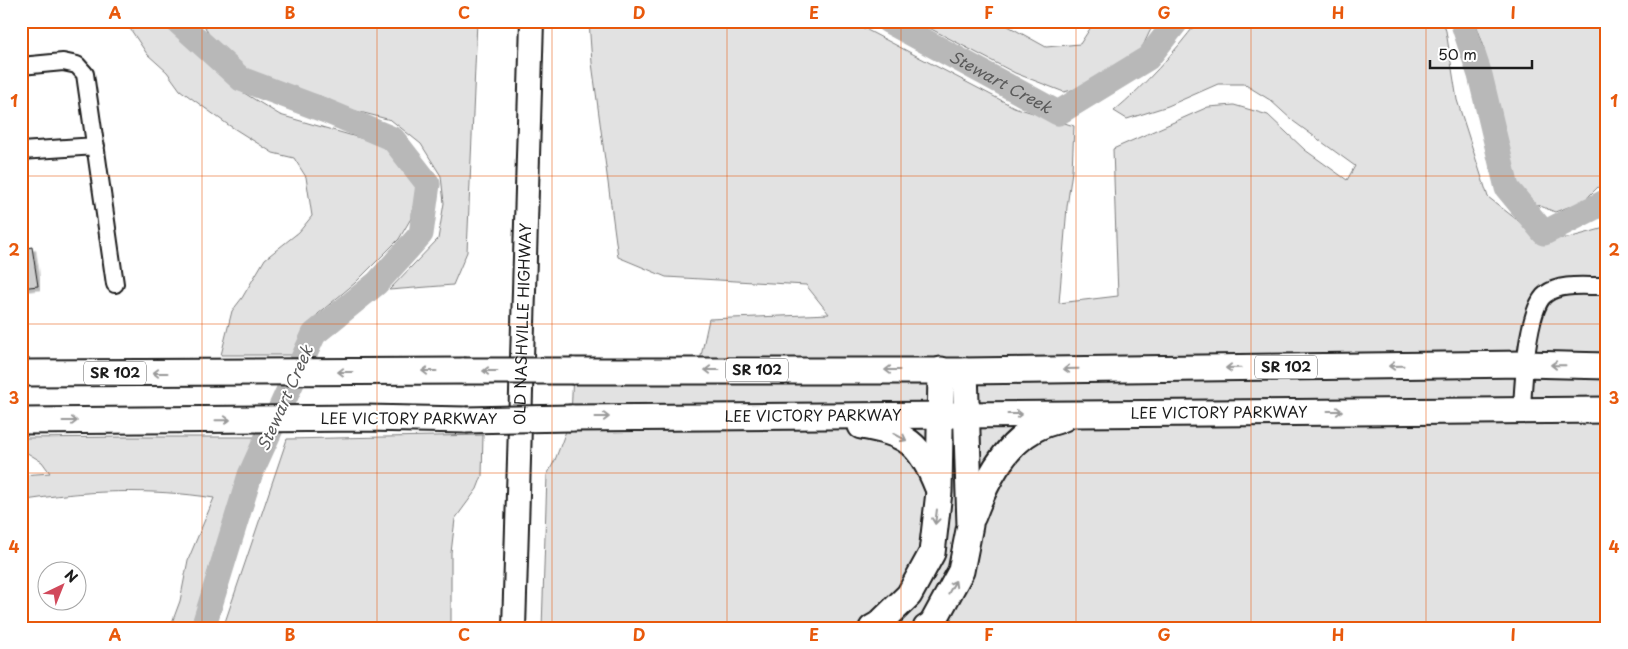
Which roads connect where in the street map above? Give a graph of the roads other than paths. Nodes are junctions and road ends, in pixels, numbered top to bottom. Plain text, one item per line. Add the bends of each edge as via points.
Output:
1 (532, 21) edge
2 (21, 66) edge
3 (96, 146) junction
4 (21, 151) edge
5 (115, 284) dead end
6 (1607, 286) edge
7 (1524, 364) junction
8 (1607, 366) edge
9 (953, 370) junction
10 (21, 374) edge
11 (1522, 410) junction
12 (1607, 410) edge
13 (1076, 413) junction
14 (966, 414) junction
15 (697, 416) junction
16 (940, 416) junction
17 (21, 421) edge
18 (940, 492) junction
19 (970, 525) junction
20 (514, 628) edge
21 (872, 628) edge
22 (926, 628) edge

1 - 20 main road, OLD NASHVILLE HIGHWAY
2 - 3 street via 63,62 76,65 85,74
3 - 4 street
3 - 5 street
6 - 7 street via 1557,288 1544,294 1535,313
8 -> 7 main road, SR 102
7 -> 9 main road, SR 102
7 - 11 street
9 -> 10 main road, SR 102, bridge
9 - 14 main road
9 - 16 main road
11 - 12 main road, LEE VICTORY PARKWAY
13 -> 11 main road, LEE VICTORY PARKWAY
14 -> 13 main road, LEE VICTORY PARKWAY
13 - 19 main road via 1034,429 1013,446 994,469
14 - 16 main road, LEE VICTORY PARKWAY
14 - 19 main road
15 - 16 main road, LEE VICTORY PARKWAY
17 -> 15 main road, LEE VICTORY PARKWAY, bridge
15 -> 18 main road via 735,426 859,425 884,429 914,445 924,457
16 - 18 main road
18 -> 21 main road via 932,553 909,595
22 -> 19 main road via 932,624 961,571

